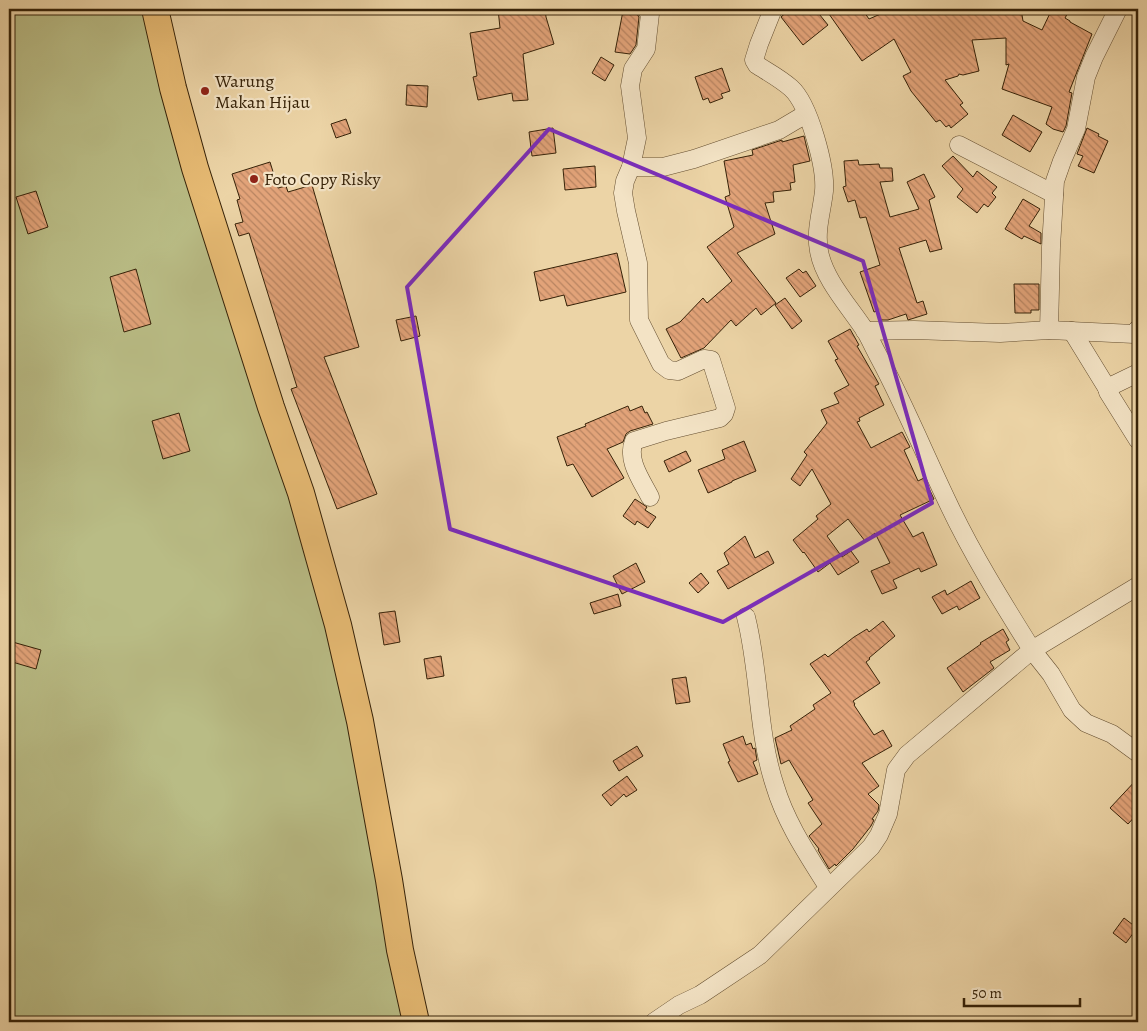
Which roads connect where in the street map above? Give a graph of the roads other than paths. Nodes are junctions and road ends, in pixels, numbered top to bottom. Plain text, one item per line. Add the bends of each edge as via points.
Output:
1 (155, 9) edge
2 (646, 9) edge
3 (773, 9) edge
4 (1118, 9) edge
5 (806, 114) junction
6 (959, 145) dead end
7 (631, 167) junction
8 (1054, 194) junction
9 (1049, 330) junction
10 (1138, 330) edge
11 (865, 331) junction
12 (1072, 331) junction
13 (1138, 373) edge
14 (1107, 388) junction
15 (1138, 440) edge
16 (650, 497) dead end
17 (1138, 586) edge
18 (746, 617) dead end
19 (1032, 650) junction
20 (1138, 753) edge
21 (828, 887) junction
22 (416, 1022) edge
23 (654, 1022) edge

1 - 22 highway via 195,168 301,493 338,625 360,721 400,950
2 - 7 street via 650,14 646,49 633,69 630,86 637,138
3 - 5 street via 754,60 756,65 791,88 801,100
4 - 8 street via 1086,77 1076,128 1062,161
5 - 7 street via 779,130 694,159 663,167
5 - 11 street via 823,175 824,190 817,234 819,252 839,293
6 - 8 street
7 - 16 street via 623,193 638,263 639,320 661,364 669,370 678,371 704,358 711,360 726,408 720,418 634,442 632,458
8 - 9 street
9 - 11 street via 1000,333
9 - 12 street
10 - 12 street via 1134,334
11 - 19 street via 982,569
12 - 14 street
13 - 14 street
14 - 15 street
17 - 19 street
18 - 21 street via 774,785 798,839
19 - 20 street via 1072,710 1086,723 1112,734
19 - 21 street via 906,755 896,770 888,814 879,835
21 - 23 street via 760,955

